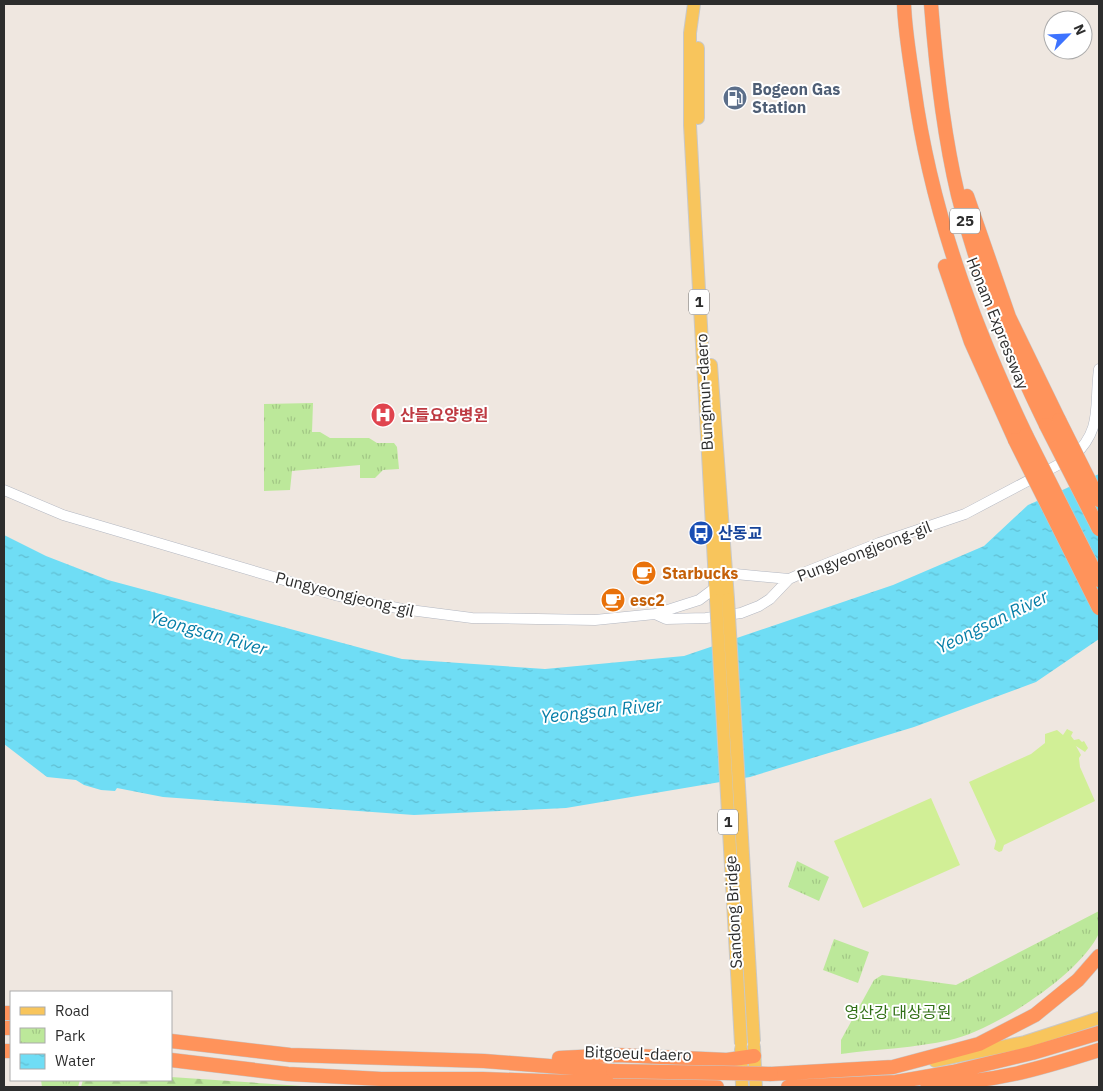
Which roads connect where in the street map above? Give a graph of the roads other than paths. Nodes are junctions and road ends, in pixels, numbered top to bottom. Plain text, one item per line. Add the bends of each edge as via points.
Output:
1 (694, 4) edge
2 (702, 4) edge
3 (904, 4) edge
4 (931, 4) edge
5 (938, 4) edge
6 (1099, 369) edge
7 (1052, 422) junction
8 (1021, 438) junction
9 (4, 490) edge
10 (1099, 500) edge
11 (1099, 529) edge
12 (725, 573) junction
13 (789, 579) junction
14 (1099, 580) edge
15 (720, 596) junction
16 (1099, 608) edge
17 (655, 614) junction
18 (1099, 956) edge
19 (1099, 1018) edge
20 (1099, 1033) edge
21 (172, 1041) edge
22 (1099, 1050) edge
23 (747, 1057) junction
24 (172, 1060) edge
25 (484, 1061) junction
26 (893, 1067) junction
27 (483, 1078) junction
28 (896, 1082) junction
29 (533, 1087) edge
30 (717, 1087) edge
31 (742, 1087) edge
32 (756, 1087) edge
33 (788, 1087) edge

1 - 15 main road, Bungmun-daero / 1 via 690,33 690,125
2 - 12 main road, Bungmun-daero / 1 via 698,40 698,125
3 - 8 highway, Honam Expressway / 25 via 920,127 946,237
4 - 7 highway, Honam Expressway / 25 via 946,136 962,210 997,317
5 - 7 highway via 952,136 961,178 1009,316
6 - 13 street, Pungyeongjeong-gil via 1094,433 1086,447 1072,457 965,514 879,543
7 - 10 highway, bridge
7 - 11 highway, Honam Expressway / 25, bridge
8 - 14 highway, Honam Expressway / 25, bridge
8 - 16 highway, bridge
9 - 17 street, Pungyeongjeong-gil via 63,515 115,531 335,594 402,609 472,618 540,621
12 - 13 street
12 - 15 main road, Bungmun-daero / 1
13 - 17 street, Pungyeongjeong-gil via 770,599 741,613 680,619
15 - 17 street
15 - 23 main road, Sandong Bridge / 1, bridge
18 - 26 highway via 1059,997 1006,1032 979,1044
19 - 26 main road, Bitgoeul-daero via 990,1050
20 - 28 highway via 997,1062
21 - 25 highway, Bitgoeul-daero via 290,1055
22 - 28 highway via 1022,1074 986,1080 954,1084
23 - 25 highway via 687,1060 616,1054 573,1059 527,1057
23 - 31 main road, 1
23 - 32 main road, 1
24 - 27 highway, Bitgoeul-daero via 306,1075 381,1079
25 - 26 highway, Bitgoeul-daero, bridge via 613,1070 770,1074
27 - 29 highway
27 - 30 highway, Bitgoeul-daero
28 - 33 highway

